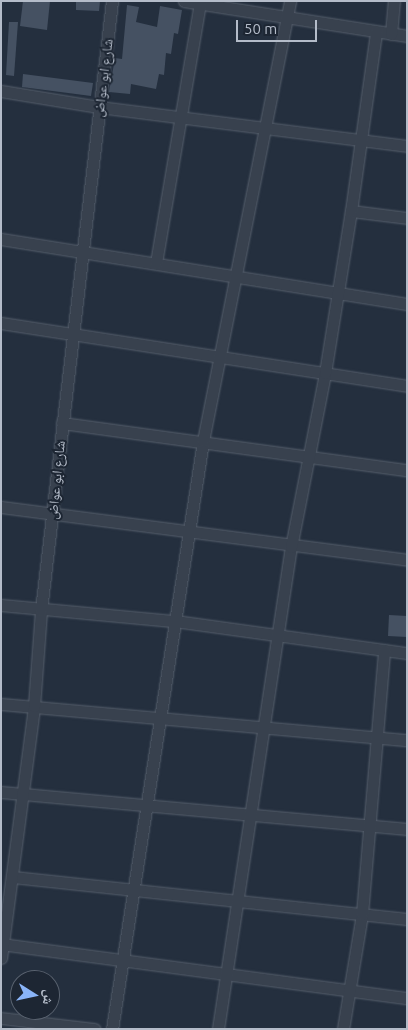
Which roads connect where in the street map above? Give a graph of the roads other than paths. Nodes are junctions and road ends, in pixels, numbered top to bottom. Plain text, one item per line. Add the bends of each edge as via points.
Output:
1 (112, 1) edge
2 (184, 1) edge
3 (290, 1) edge
4 (394, 1) edge
5 (200, 4) junction
6 (287, 17) junction
7 (376, 32) junction
8 (391, 34) junction
9 (407, 36) edge
10 (1, 91) edge
11 (99, 107) junction
12 (179, 116) junction
13 (266, 127) junction
14 (359, 142) junction
15 (407, 146) edge
16 (351, 211) junction
17 (407, 218) edge
18 (1, 239) edge
19 (82, 252) junction
20 (156, 263) junction
21 (236, 275) junction
22 (336, 293) junction
23 (407, 304) edge
24 (1, 323) edge
25 (74, 334) junction
26 (222, 356) junction
27 (325, 372) junction
28 (407, 386) edge
29 (62, 423) junction
30 (203, 441) junction
31 (309, 458) junction
32 (407, 470) edge
33 (1, 507) edge
34 (53, 515) junction
35 (188, 533) junction
36 (292, 547) junction
37 (407, 560) edge
38 (1, 605) edge
39 (41, 610) junction
40 (175, 621) junction
41 (278, 633) junction
42 (384, 650) junction
43 (407, 652) edge
44 (1, 704) edge
45 (34, 706) junction
46 (160, 717) junction
47 (262, 728) junction
48 (378, 737) junction
49 (407, 740) edge
50 (1, 792) edge
51 (23, 794) junction
52 (146, 805) junction
53 (252, 815) junction
54 (369, 825) junction
55 (407, 829) edge
56 (13, 877) junction
57 (133, 888) junction
58 (239, 901) junction
59 (362, 914) junction
60 (407, 919) edge
61 (2, 944) edge
62 (1, 958) edge
63 (122, 961) junction
64 (228, 974) junction
65 (350, 992) junction
66 (407, 998) edge
67 (1, 1018) edge
68 (94, 1029) edge
69 (112, 1029) edge
70 (218, 1029) edge
71 (343, 1029) edge

1 - 11 street, شارع ابو عواض
2 - 5 street
3 - 6 street
4 - 8 street
5 - 6 street
5 - 12 street
6 - 7 street
6 - 13 street
7 - 8 street
7 - 14 street
8 - 9 street
10 - 11 street
11 - 12 street
11 - 19 street, شارع ابو عواض
12 - 13 street
12 - 20 street
13 - 14 street
13 - 21 street
14 - 15 street
14 - 16 street
16 - 17 street
16 - 22 street
18 - 19 street
19 - 20 street
19 - 25 street, شارع ابو عواض
20 - 21 street
21 - 22 street
21 - 26 street
22 - 23 street
22 - 27 street
24 - 25 street
25 - 26 street
25 - 29 street, شارع ابو عواض
26 - 27 street
26 - 30 street
27 - 28 street
27 - 31 street
29 - 30 street
29 - 34 street, شارع ابو عواض
30 - 31 street
30 - 35 street
31 - 32 street
31 - 36 street
33 - 34 street
34 - 35 street
34 - 39 street, شارع ابو عواض
35 - 36 street
35 - 40 street
36 - 37 street
36 - 41 street
38 - 39 street
39 - 40 street
39 - 45 street, شارع ابو عواض
40 - 41 street
40 - 46 street
41 - 42 street
41 - 47 street
42 - 43 street
42 - 48 street
44 - 45 street
45 - 46 street
45 - 51 street, شارع ابو عواض
46 - 47 street
46 - 52 street
47 - 48 street
47 - 53 street
48 - 49 street
48 - 54 street
50 - 51 street
51 - 52 street
51 - 56 street, شارع ابو عواض
52 - 53 street
52 - 57 street
53 - 54 street
53 - 58 street
54 - 55 street
54 - 59 street
56 - 57 street
56 - 61 street, شارع ابو عواض
57 - 58 street
57 - 63 street
58 - 59 street
58 - 64 street
59 - 60 street
59 - 65 street
61 - 62 street, شارع ابو عواض
61 - 63 street
63 - 64 street
63 - 69 street
64 - 65 street
64 - 70 street
65 - 66 street
65 - 71 street
67 - 68 street

